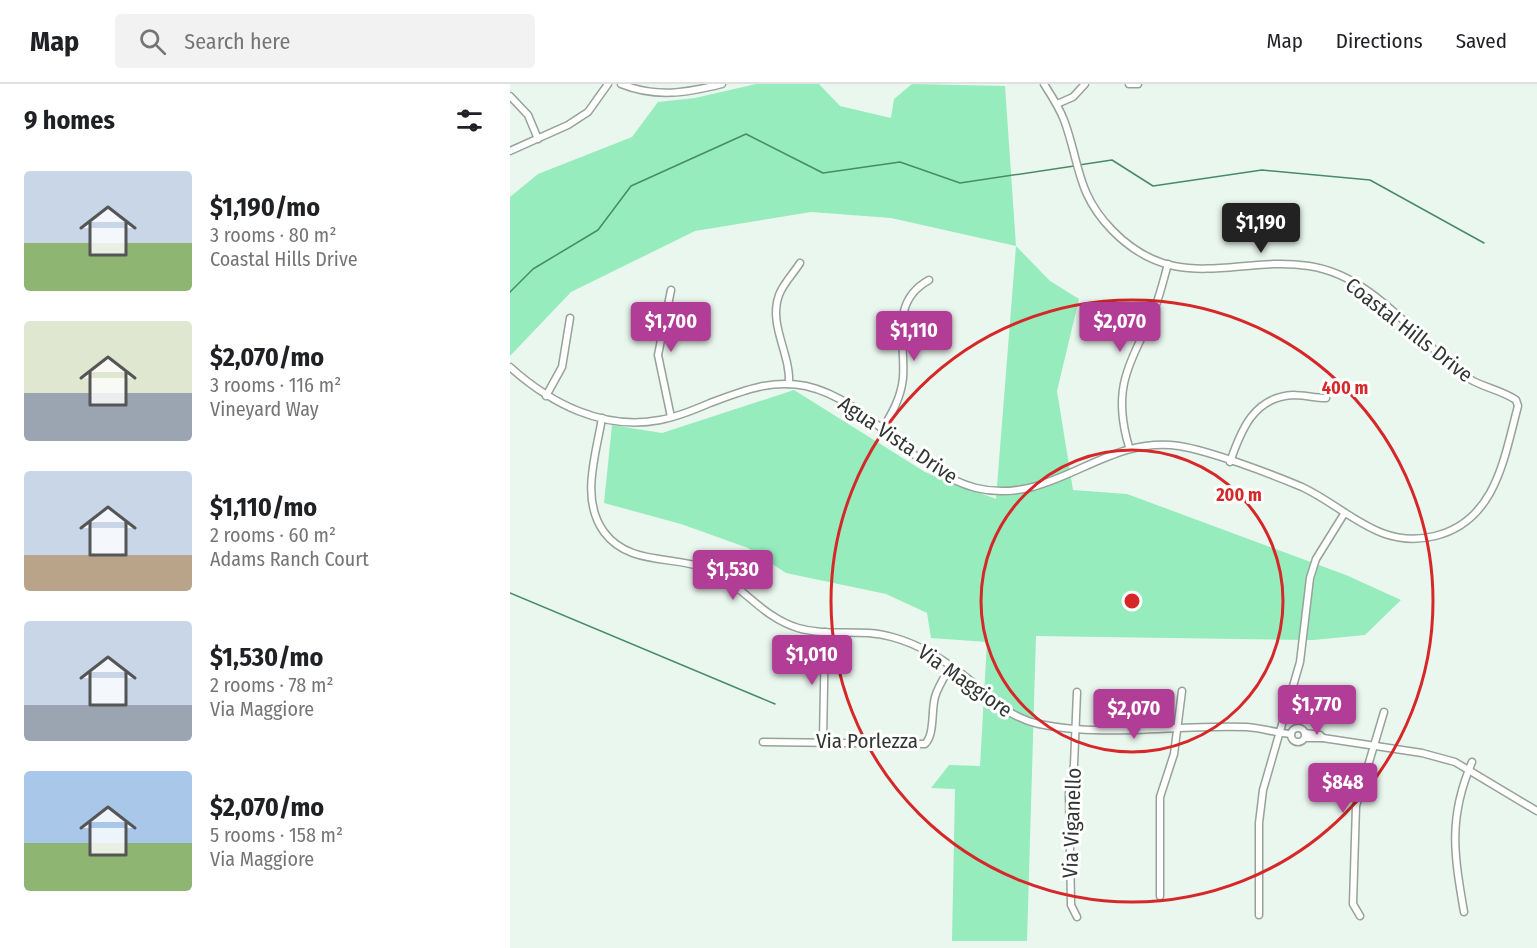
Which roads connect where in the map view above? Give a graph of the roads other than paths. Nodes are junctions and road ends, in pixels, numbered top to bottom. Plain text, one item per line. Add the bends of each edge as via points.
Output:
1 (608, 84) edge
2 (621, 84) edge
3 (722, 84) edge
4 (1044, 84) edge
5 (1085, 84) edge
6 (1129, 84) edge
7 (1138, 84) edge
8 (510, 96) edge
9 (1057, 104) junction
10 (538, 139) junction
11 (510, 151) edge
12 (800, 263) dead end
13 (1168, 264) junction
14 (929, 280) dead end
15 (671, 290) dead end
16 (570, 318) dead end
17 (510, 367) edge
18 (789, 384) junction
19 (546, 396) junction
20 (1326, 398) dead end
21 (1518, 402) joint
22 (671, 417) junction
23 (602, 418) junction
24 (882, 430) junction
25 (1129, 447) junction
26 (1230, 462) junction
27 (1344, 514) junction
28 (825, 632) junction
29 (951, 666) junction
30 (1182, 691) dead end
31 (1077, 692) dead end
32 (1384, 712) dead end
33 (1177, 728) junction
34 (1076, 729) junction
35 (1278, 733) junction
36 (823, 741) junction
37 (763, 742) dead end
38 (1373, 745) junction
39 (1472, 762) dead end
40 (1469, 770) junction
41 (1537, 811) edge
42 (1160, 896) dead end
43 (1464, 912) dead end
44 (1259, 915) dead end
45 (1360, 916) dead end
46 (1077, 917) dead end

1 - 10 street via 588,112
2 - 3 street via 670,94
4 - 9 street, Coastal Hills Drive
5 - 9 street via 1073,97
6 - 7 street
8 - 10 street via 528,116
9 - 13 street, Coastal Hills Drive via 1078,177 1093,208 1125,242
10 - 11 street
12 - 18 street via 782,289 776,310 789,362
13 - 21 street, Coastal Hills Drive via 1209,270 1300,265 1332,272 1365,290 1464,376
13 - 25 street via 1148,326 1136,345 1123,382 1122,414
14 - 24 street via 915,290 904,309 902,385
15 - 22 street via 658,355
16 - 19 street via 562,367
17 - 19 street, Agua Vista Drive
18 - 22 street, Agua Vista Drive via 752,387
18 - 24 street, Agua Vista Drive via 833,396
19 - 23 street, Agua Vista Drive
20 - 26 street via 1288,396 1260,407 1244,426
21 - 27 street, Agua Vista Drive via 1494,489 1477,513 1460,526 1433,537 1403,539 1378,533
22 - 23 street, Agua Vista Drive via 636,422
23 - 28 street, Via Maggiore via 591,497 597,520 611,540 636,555 708,570 727,580 771,617 800,629
24 - 25 street, Agua Vista Drive via 953,479 999,491 1048,483
25 - 26 street, Agua Vista Drive via 1179,446
26 - 27 street, Agua Vista Drive via 1300,486
27 - 35 street via 1316,559 1310,578 1300,662
28 - 29 street, Via Maggiore via 893,637 924,648
28 - 36 street
29 - 34 street, Via Maggiore via 1017,717
29 - 36 street, Via Porlezza via 938,687 925,744
30 - 33 street
31 - 34 street, Via Viganello
32 - 38 street
33 - 34 street, Via Maggiore
33 - 35 street, Via Maggiore via 1245,727
33 - 42 street via 1174,754 1160,797
34 - 46 street, Via Viganello via 1069,832 1071,905
35 - 38 street, Via Maggiore via 1291,734 1296,741 1305,736
35 - 44 street via 1259,815
36 - 37 street, Via Porlezza
38 - 40 street via 1433,756
38 - 45 street via 1356,806 1353,836 1353,904
39 - 40 street
40 - 41 street
40 - 43 street via 1461,788 1454,830

